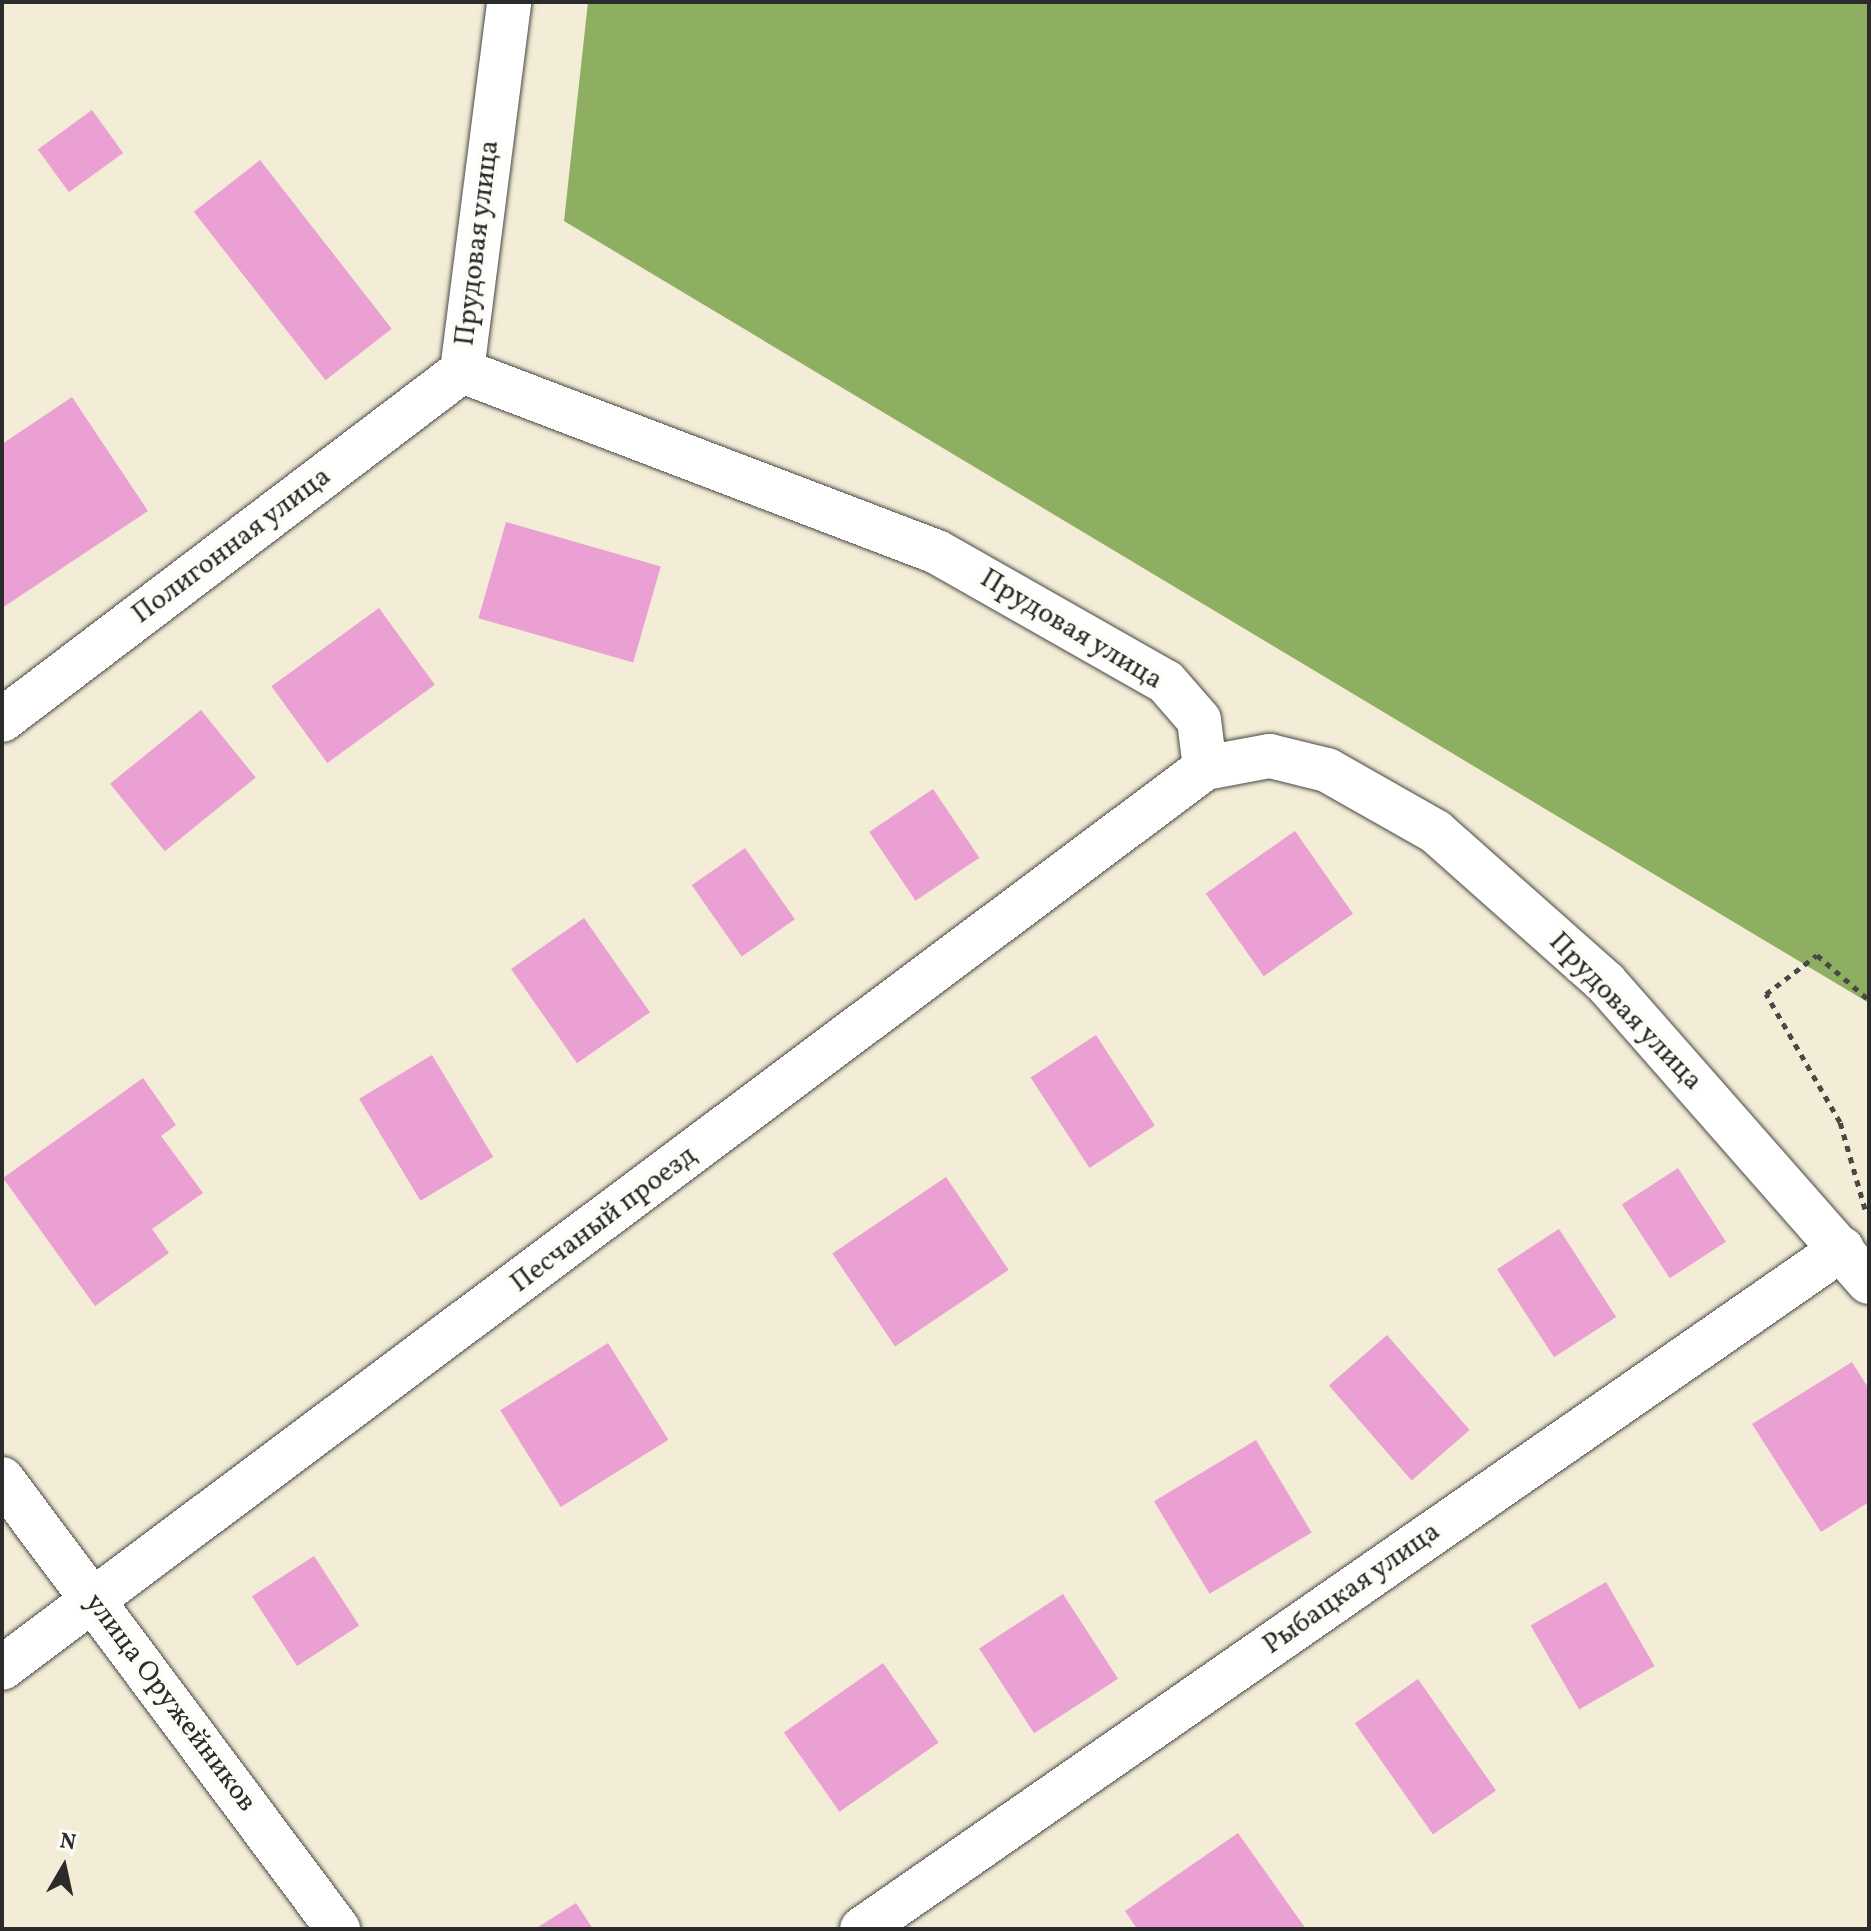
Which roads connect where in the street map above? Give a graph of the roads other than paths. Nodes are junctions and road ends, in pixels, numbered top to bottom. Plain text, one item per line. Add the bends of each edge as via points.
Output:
1 (509, 2) edge
2 (462, 371) junction
3 (2, 720) edge
4 (1205, 768) junction
5 (1860, 1251) edge
6 (2, 1479) edge
7 (96, 1602) junction
8 (2, 1668) edge
9 (338, 1929) edge
10 (862, 1929) edge

1 - 2 street, Прудовая улица
2 - 3 street, Полигонная улица
2 - 4 street, Прудовая улица via 937,552 1166,682 1199,720
4 - 5 street, Прудовая улица via 1270,756 1327,770 1436,832 1606,983
4 - 7 street, Песчаный проезд
5 - 10 street, Рыбацкая улица
6 - 7 street, улица Оружейников
7 - 8 street, Песчаный проезд
7 - 9 street, улица Оружейников

